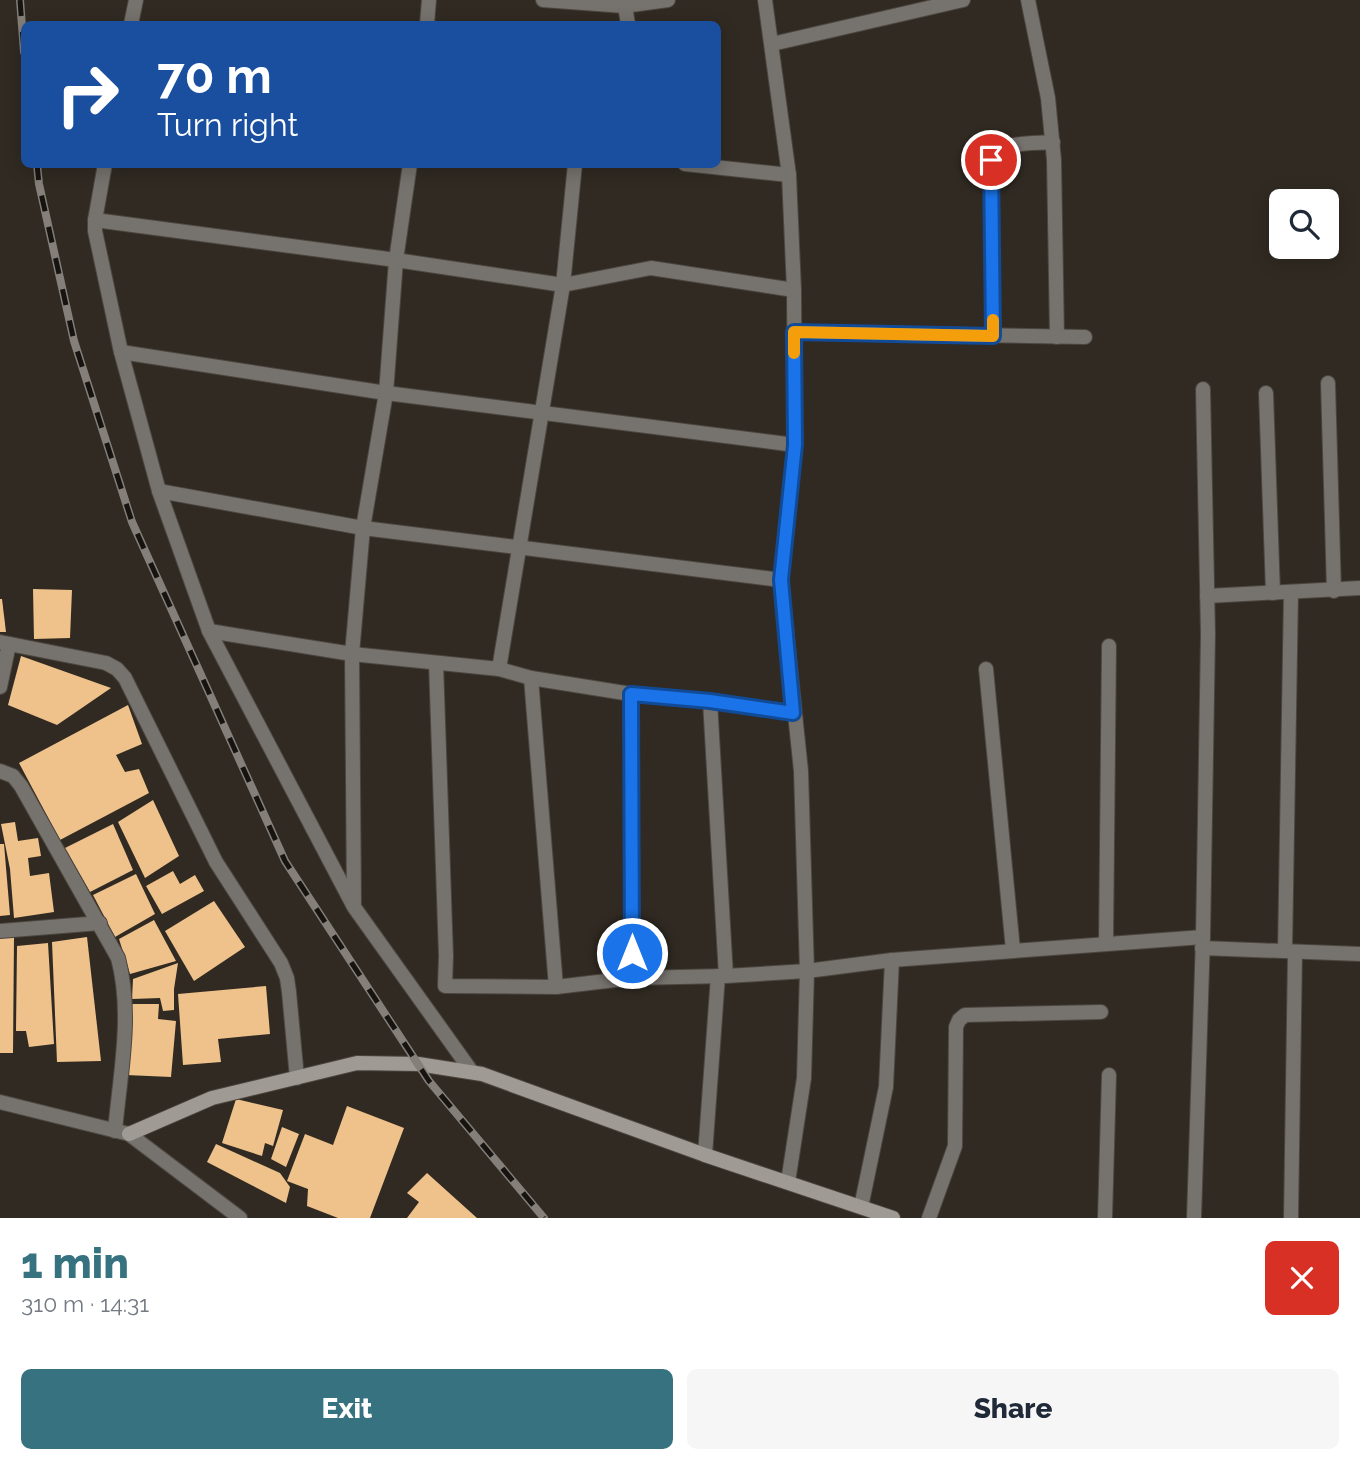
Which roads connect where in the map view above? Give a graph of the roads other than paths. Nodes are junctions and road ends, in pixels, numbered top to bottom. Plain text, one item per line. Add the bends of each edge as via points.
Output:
1 (136, 0) edge
2 (429, 0) edge
3 (548, 0) edge
4 (668, 0) edge
5 (765, 0) edge
6 (963, 0) edge
7 (1028, 0) edge
8 (624, 3) edge
9 (132, 21) edge
10 (427, 21) edge
11 (627, 21) edge
12 (772, 44) junction
13 (1053, 142) junction
14 (105, 168) edge
15 (409, 168) edge
16 (575, 168) edge
17 (721, 168) edge
18 (789, 175) junction
19 (94, 220) junction
20 (396, 260) junction
21 (563, 285) junction
22 (794, 290) junction
23 (794, 332) junction
24 (993, 336) junction
25 (1057, 337) junction
26 (1085, 337) dead end
27 (121, 352) junction
28 (1328, 383) dead end
29 (1203, 389) dead end
30 (386, 393) junction
31 (1266, 393) dead end
32 (541, 413) junction
33 (795, 445) junction
34 (159, 491) junction
35 (363, 528) junction
36 (519, 548) junction
37 (781, 580) junction
38 (1360, 588) edge
39 (1334, 591) junction
40 (1273, 593) junction
41 (1291, 593) junction
42 (1207, 596) junction
43 (209, 631) junction
44 (5, 643) edge
45 (1109, 646) dead end
46 (352, 654) junction
47 (436, 663) junction
48 (499, 668) junction
49 (986, 668) dead end
50 (531, 678) junction
51 (0, 687) edge
52 (631, 694) junction
53 (710, 701) junction
54 (793, 713) junction
55 (0, 771) edge
56 (354, 908) junction
57 (100, 923) junction
58 (0, 931) edge
59 (1203, 942) junction
60 (1106, 943) junction
61 (1013, 950) junction
62 (1290, 951) junction
63 (1360, 954) edge
64 (892, 960) junction
65 (807, 971) junction
66 (722, 976) junction
67 (632, 978) junction
68 (556, 987) junction
69 (1101, 1012) dead end
70 (472, 1072) junction
71 (1109, 1076) dead end
72 (297, 1078) junction
73 (0, 1102) edge
74 (122, 1133) junction
75 (705, 1155) junction
76 (788, 1182) junction
77 (861, 1207) junction
78 (240, 1218) edge
79 (892, 1218) edge
80 (929, 1218) edge
81 (1105, 1218) edge
82 (1194, 1218) edge
83 (1291, 1218) edge

1 - 9 street
2 - 10 street
3 - 8 street
4 - 8 street
5 - 12 street
6 - 12 street
7 - 13 street
8 - 11 street
12 - 18 street
13 - 24 street via 1005,147 991,160
13 - 25 street
14 - 19 street
15 - 20 street
16 - 21 street
17 - 18 street
18 - 22 street
19 - 20 street
19 - 27 street
20 - 21 street
20 - 30 street
21 - 22 street via 651,268
21 - 32 street
22 - 23 street
23 - 24 street
23 - 33 street
24 - 25 street
25 - 26 street
27 - 30 street
27 - 34 street
28 - 39 street
29 - 42 street
30 - 32 street
30 - 35 street
31 - 40 street
32 - 33 street
32 - 36 street
33 - 37 street
34 - 35 street
34 - 43 street
35 - 36 street
35 - 46 street
36 - 37 street
36 - 48 street
37 - 54 street
38 - 39 street
39 - 41 street
40 - 41 street
40 - 42 street
41 - 62 street
42 - 59 street
43 - 46 street
43 - 56 street
44 - 51 street
44 - 72 street via 106,663 125,678 216,862 281,963 288,985
45 - 60 street
46 - 47 street
46 - 56 street
47 - 48 street
47 - 68 street via 445,986
48 - 50 street
49 - 61 street
50 - 52 street
50 - 68 street
52 - 53 street
52 - 67 street
53 - 54 street
53 - 66 street
54 - 65 street via 800,771
55 - 57 street via 21,786
56 - 70 street
57 - 58 street
57 - 74 street via 124,980
59 - 60 street
59 - 62 street
59 - 82 street
60 - 61 street
61 - 64 street
62 - 63 street
62 - 83 street
64 - 65 street
64 - 77 street via 886,1087
65 - 66 street
65 - 76 street via 804,1078
66 - 67 street
66 - 75 street
67 - 68 street
69 - 80 street via 965,1015 959,1020 955,1146
70 - 72 street via 418,1064 358,1063
70 - 75 street
71 - 81 street
72 - 74 street via 212,1098
73 - 74 street
74 - 78 street
75 - 76 street
76 - 77 street
77 - 79 street

